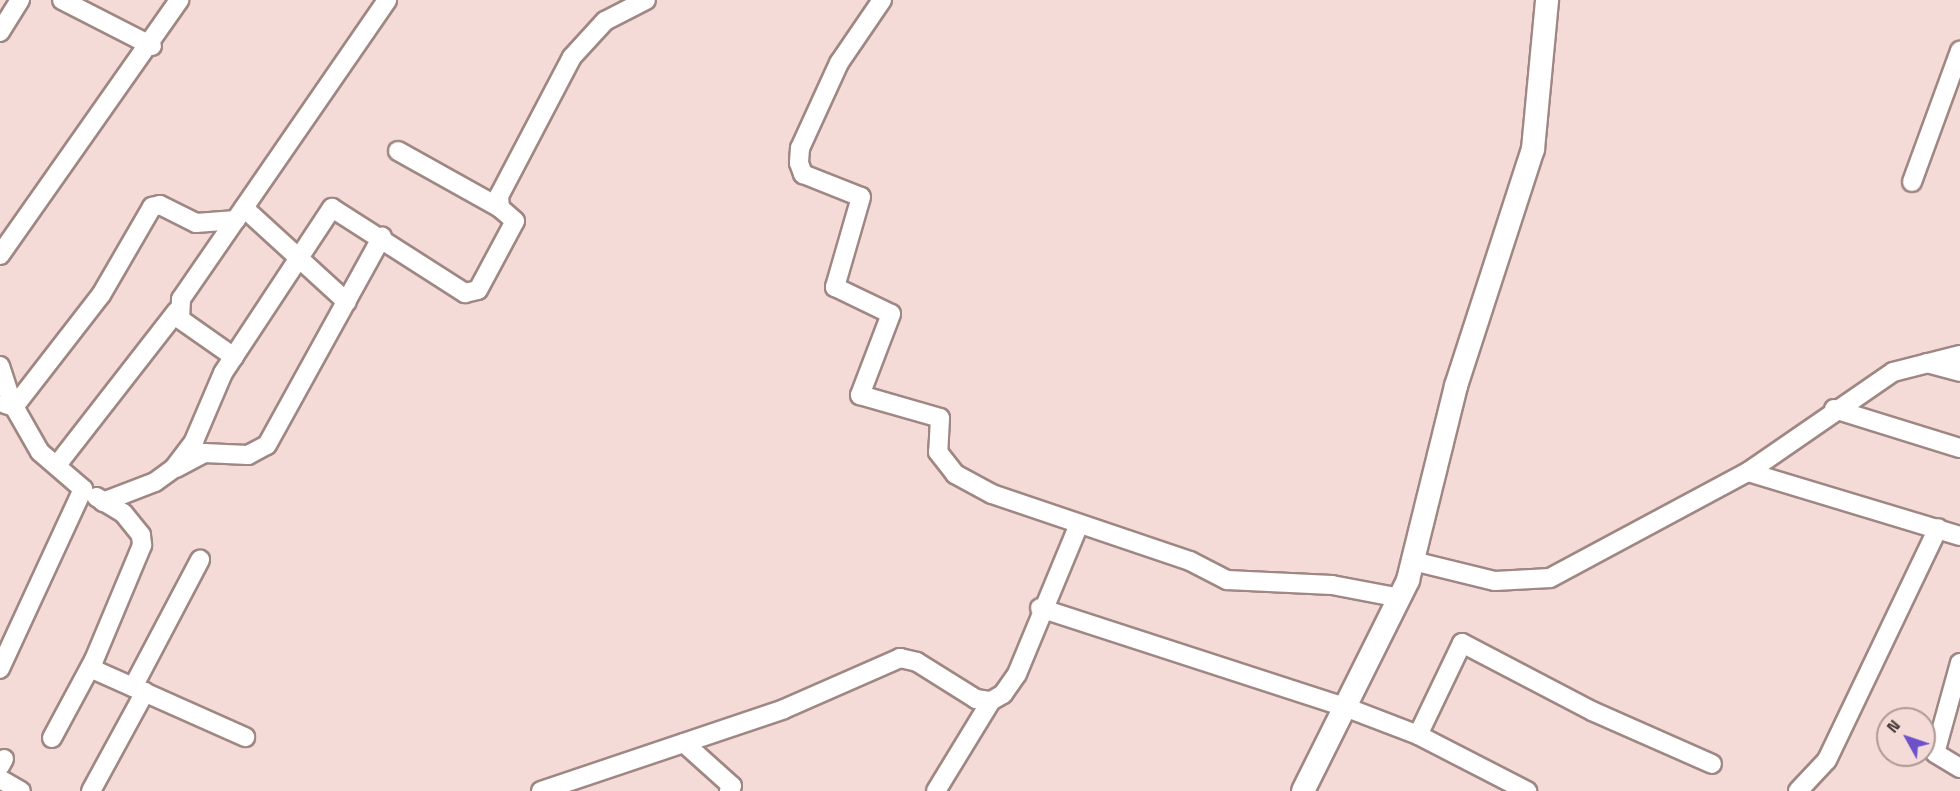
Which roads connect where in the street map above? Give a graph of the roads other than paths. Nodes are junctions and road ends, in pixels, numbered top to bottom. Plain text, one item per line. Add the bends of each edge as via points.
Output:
1 (20, 0) edge
2 (62, 0) edge
3 (179, 0) edge
4 (387, 0) edge
5 (646, 0) edge
6 (882, 0) edge
7 (1547, 0) edge
8 (0, 32) edge
9 (152, 46) junction
10 (1959, 58) edge
11 (398, 150) dead end
12 (1912, 182) dead end
13 (500, 208) junction
14 (240, 214) junction
15 (382, 237) junction
16 (0, 255) edge
17 (296, 256) junction
18 (347, 303) junction
19 (177, 310) junction
20 (1960, 355) edge
21 (234, 357) junction
22 (1922, 362) junction
23 (0, 366) edge
24 (1960, 372) edge
25 (7, 405) edge
26 (1834, 409) junction
27 (1960, 448) edge
28 (57, 465) junction
29 (174, 468) junction
30 (1748, 472) junction
31 (83, 489) junction
32 (103, 502) junction
33 (1079, 524) junction
34 (1938, 528) junction
35 (1960, 536) edge
36 (200, 560) dead end
37 (1413, 561) junction
38 (1400, 598) junction
39 (1040, 608) junction
40 (4, 651) edge
41 (1960, 663) edge
42 (90, 668) junction
43 (0, 669) edge
44 (139, 689) junction
45 (991, 701) junction
46 (1345, 707) junction
47 (1418, 735) junction
48 (245, 737) dead end
49 (52, 738) dead end
50 (684, 743) junction
51 (1712, 764) dead end
52 (1960, 768) edge
53 (0, 778) edge
54 (21, 791) edge
55 (92, 791) edge
56 (541, 791) edge
57 (729, 791) edge
58 (936, 791) edge
59 (1303, 791) edge
60 (1527, 791) edge
61 (1798, 791) edge

1 - 8 street
2 - 9 street
3 - 9 street
4 - 14 street
5 - 13 street via 605,21 572,57 500,196
6 - 33 street via 839,63 800,148 799,163 803,174 861,197 835,287 891,314 860,395 940,418 938,452 955,474 992,494
7 - 37 street via 1533,149 1456,387
9 - 16 street
10 - 12 street
11 - 13 street
13 - 15 street via 514,216 514,227 472,295
14 - 17 street
14 - 19 street
14 - 25 street via 196,223 159,205 152,207 101,295
15 - 17 street via 332,208
15 - 18 street
17 - 18 street
17 - 21 street
18 - 29 street via 267,445 248,455 204,453
19 - 21 street via 180,319
19 - 28 street
20 - 22 street
21 - 29 street
22 - 24 street
22 - 26 street via 1893,372
23 - 25 street
25 - 28 street via 40,452
26 - 27 street
26 - 30 street
28 - 31 street
29 - 32 street via 155,482
30 - 34 street
30 - 37 street via 1550,578 1495,581
31 - 32 street
31 - 40 street
32 - 42 street via 123,513 141,535 142,545
33 - 38 street via 1190,561 1227,580 1332,585
33 - 39 street
34 - 35 street
34 - 61 street via 1827,760
36 - 44 street
37 - 38 street
38 - 46 street
39 - 45 street via 1017,674
39 - 46 street
40 - 43 street
41 - 52 street via 1935,753
42 - 44 street
42 - 49 street
44 - 48 street
44 - 55 street
45 - 50 street via 976,699 917,662 900,658 784,710
45 - 58 street
46 - 47 street
46 - 59 street
47 - 51 street via 1462,643 1592,711
47 - 60 street
50 - 56 street
50 - 57 street via 732,786
53 - 54 street

